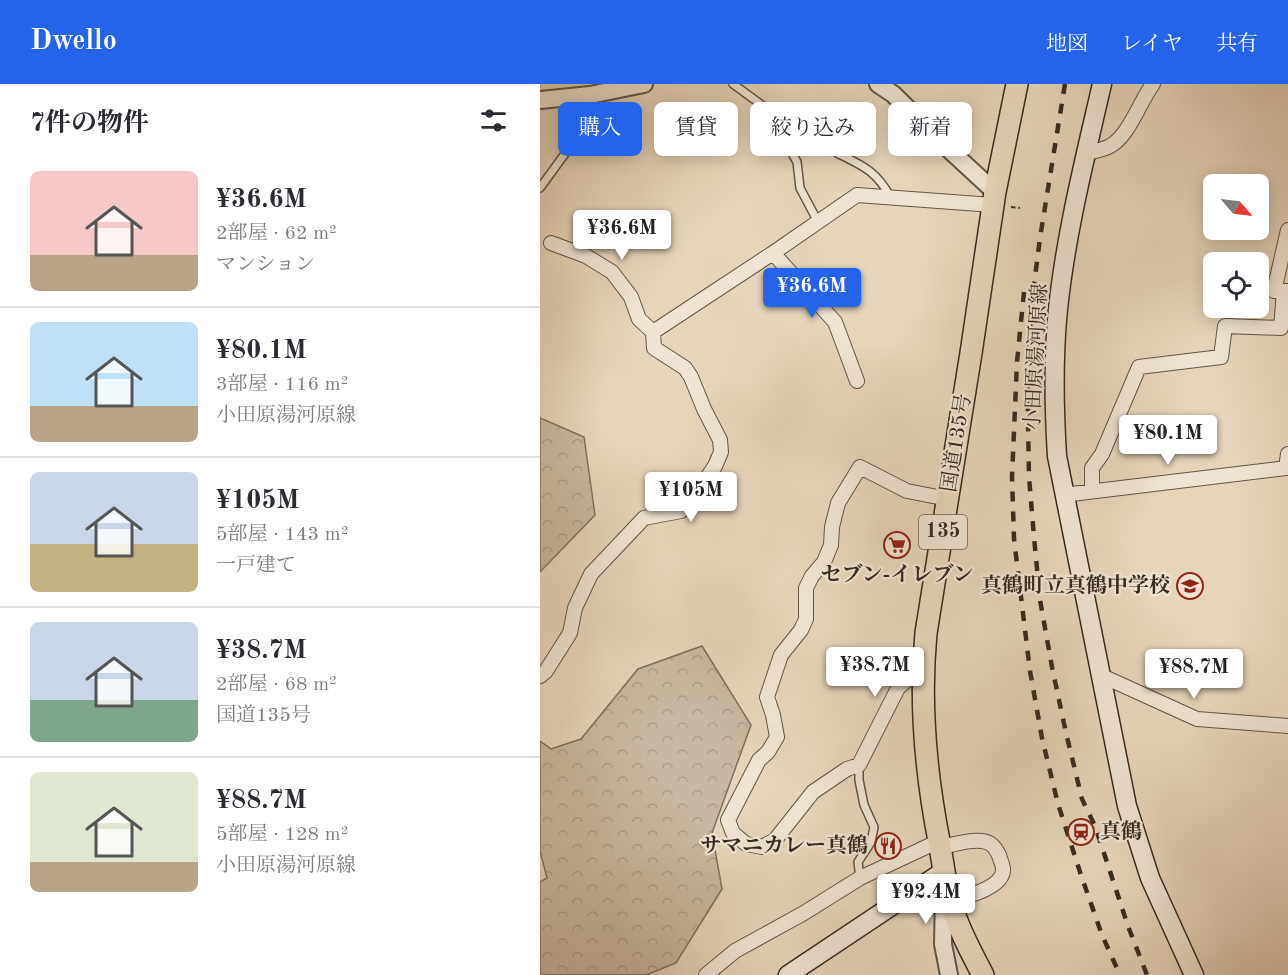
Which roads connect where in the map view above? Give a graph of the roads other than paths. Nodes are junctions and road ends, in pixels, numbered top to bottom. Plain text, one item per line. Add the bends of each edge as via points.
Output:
1 (644, 84) edge
2 (733, 84) edge
3 (878, 84) edge
4 (1017, 84) edge
5 (1102, 84) edge
6 (1153, 84) edge
7 (590, 95) junction
8 (540, 100) edge
9 (1087, 153) junction
10 (843, 156) edge
11 (540, 188) edge
12 (891, 198) junction
13 (994, 199) junction
14 (818, 222) junction
15 (1288, 230) edge
16 (551, 243) dead end
17 (773, 254) junction
18 (1286, 291) edge
19 (653, 332) junction
20 (857, 381) dead end
21 (1288, 454) edge
22 (1092, 491) junction
23 (1063, 495) junction
24 (948, 499) junction
25 (1100, 675) junction
26 (540, 676) edge
27 (923, 677) junction
28 (1288, 726) edge
29 (859, 765) junction
30 (939, 844) junction
31 (944, 871) junction
32 (860, 878) junction
33 (950, 901) junction
34 (706, 975) edge
35 (788, 975) edge
36 (949, 975) edge
37 (983, 975) edge
38 (1194, 975) edge

1 - 7 street
2 - 14 lane via 770,111 797,162 800,188
3 - 13 street via 955,155
4 - 13 highway, 国道135号 / 135
5 - 9 main road, 小田原湯河原線
6 - 9 street via 1116,142
7 - 8 street
7 - 11 lane via 591,110 583,129
9 - 23 main road, 小田原湯河原線 via 1058,309 1054,402
10 - 12 lane via 882,181
12 - 13 street
12 - 14 street via 857,195
13 - 24 highway, 国道135号 / 135
14 - 17 street
15 - 18 street via 1274,291
16 - 19 street via 586,256 612,272 631,297 639,319
17 - 19 street
17 - 20 street via 835,322
18 - 22 street via 1281,328 1225,326 1221,357 1139,367 1102,454 1092,468
19 - 26 street via 654,348 685,368 691,377 720,440 721,452 690,503 681,511 644,518 591,574 575,608 570,633
21 - 22 street via 1286,468
22 - 23 street
23 - 25 main road, 小田原湯河原線
24 - 27 highway, 国道135号 / 135 via 926,633
24 - 29 street via 907,491 860,467 838,503 824,562 806,588 806,619 781,656 767,697 777,738 759,760 728,820 733,833 746,844 762,847 775,840 813,792
25 - 28 street via 1197,719
25 - 38 main road, 小田原湯河原線 via 1127,806 1150,878
27 - 29 street via 910,677 898,687
27 - 30 highway, 国道135号 / 135 via 929,786
29 - 32 lane via 864,805 874,827 871,842 858,862
30 - 31 highway, 国道135号 / 135
30 - 32 street
30 - 33 street via 979,840 991,843 1003,868 1001,879 994,884
31 - 33 highway, 国道135号 / 135
31 - 35 main road
31 - 36 street via 943,944
32 - 34 street via 735,951
33 - 37 highway, 国道135号 / 135

